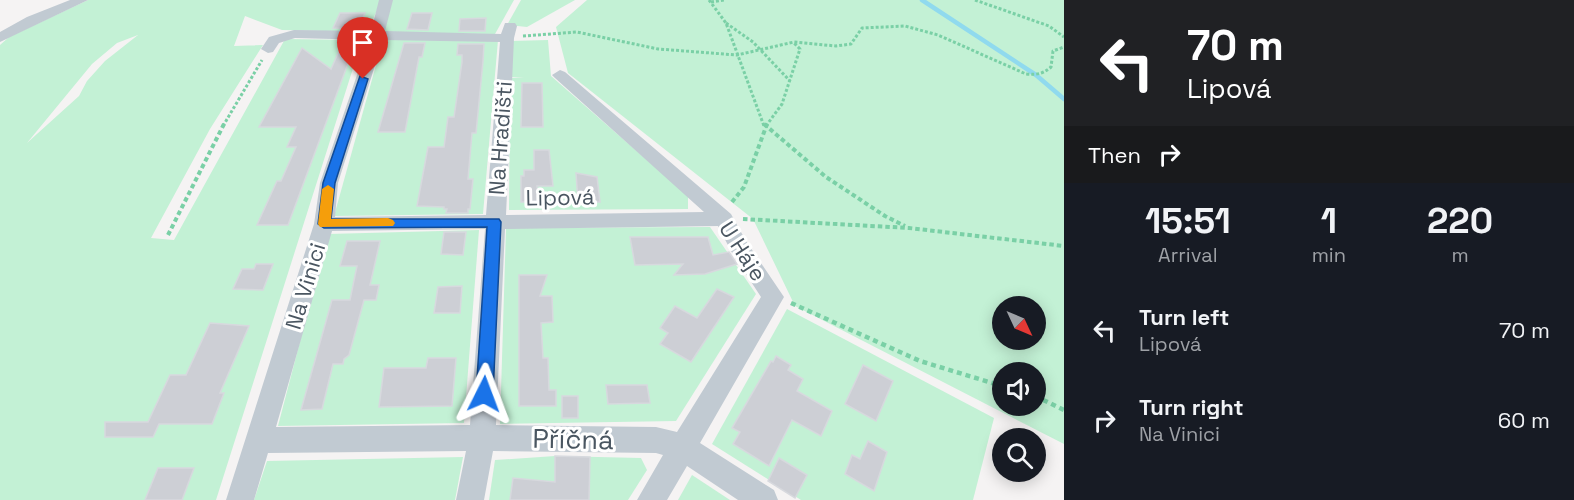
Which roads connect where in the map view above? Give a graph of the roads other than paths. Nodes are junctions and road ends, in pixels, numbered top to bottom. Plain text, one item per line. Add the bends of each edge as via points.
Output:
1 (81, 0) edge
2 (387, 0) edge
3 (377, 37) junction
4 (0, 38) edge
5 (268, 49) road end
6 (560, 75) dead end
7 (724, 219) junction
8 (494, 222) junction
9 (324, 224) junction
10 (482, 438) junction
11 (258, 440) junction
12 (682, 447) junction
13 (240, 500) edge
14 (470, 500) edge
15 (651, 500) edge
16 (764, 500) edge

1 - 4 street
2 - 3 street, Na Vinici
3 - 5 street via 294,34 274,40
3 - 8 street, Na Hradišti via 508,32
3 - 9 street, Na Vinici via 329,183
6 - 7 street, U Háje
7 - 8 street, Lipová
7 - 12 street, U Háje via 773,297
8 - 9 street, Lipová
8 - 10 street, Na Hradišti
9 - 11 street, Na Vinici
10 - 11 street, Příčná
10 - 12 street, Příčná via 656,440
10 - 14 street, Na Hradišti
11 - 13 street, Na Vinici
12 - 15 street, U Háje
12 - 16 street, Příčná

